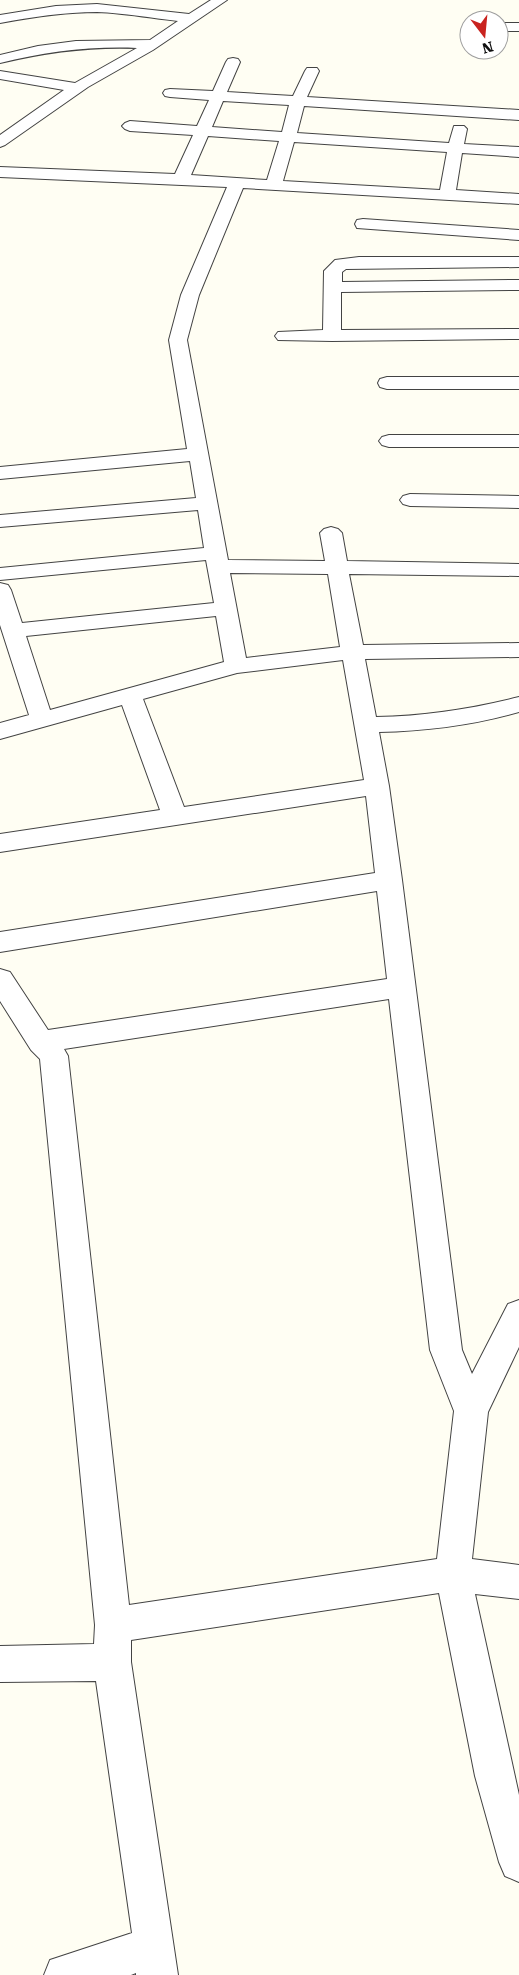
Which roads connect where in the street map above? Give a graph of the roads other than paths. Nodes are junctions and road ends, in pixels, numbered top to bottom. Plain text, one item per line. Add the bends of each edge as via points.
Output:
1 (109, 0) edge
2 (142, 0) edge
3 (220, 0) edge
4 (129, 11) junction
5 (168, 16) junction
6 (0, 19) edge
7 (187, 22) junction
8 (39, 26) dead end
9 (152, 44) junction
10 (58, 46) junction
11 (0, 59) edge
12 (123, 62) junction
13 (233, 62) dead end
14 (312, 71) dead end
15 (0, 75) edge
16 (78, 88) junction
17 (170, 93) dead end
18 (218, 96) junction
19 (298, 101) junction
20 (463, 111) junction
21 (519, 115) edge
22 (0, 120) edge
23 (26, 124) junction
24 (130, 126) dead end
25 (202, 131) junction
26 (287, 137) junction
27 (0, 142) edge
28 (455, 148) junction
29 (519, 152) edge
30 (0, 172) edge
31 (181, 179) junction
32 (237, 183) dead end
33 (274, 184) junction
34 (367, 189) junction
35 (447, 194) junction
36 (519, 199) edge
37 (363, 224) junction
38 (448, 230) junction
39 (519, 236) edge
40 (359, 262) junction
41 (446, 262) junction
42 (519, 262) edge
43 (519, 285) edge
44 (333, 287) junction
45 (519, 334) edge
46 (284, 336) dead end
47 (332, 336) junction
48 (387, 383) dead end
49 (519, 383) edge
50 (389, 441) dead end
51 (519, 441) edge
52 (199, 454) junction
53 (0, 473) edge
54 (410, 500) dead end
55 (519, 502) edge
56 (208, 503) junction
57 (0, 521) edge
58 (331, 533) dead end
59 (217, 559) junction
60 (337, 567) junction
61 (519, 570) edge
62 (0, 574) edge
63 (0, 590) edge
64 (226, 608) junction
65 (13, 630) junction
66 (519, 650) edge
67 (354, 652) junction
68 (236, 666) junction
69 (130, 696) junction
70 (519, 704) edge
71 (42, 720) junction
72 (366, 725) junction
73 (0, 731) edge
74 (377, 786) junction
75 (175, 816) junction
76 (0, 843) edge
77 (389, 880) junction
78 (0, 942) edge
79 (0, 979) edge
80 (402, 987) junction
81 (41, 1042) junction
82 (519, 1314) edge
83 (471, 1411) junction
84 (453, 1574) junction
85 (519, 1582) edge
86 (112, 1643) junction
87 (0, 1664) edge
88 (519, 1862) edge
89 (155, 1961) edge
90 (65, 1975) edge

1 - 4 street
2 - 5 street
3 - 7 street
4 - 5 street
4 - 6 street via 84,9
5 - 7 street
7 - 8 street via 82,21
7 - 9 street
9 - 10 street via 114,42
9 - 12 street
10 - 11 street
10 - 12 street
12 - 16 street
13 - 18 street
14 - 19 street
15 - 16 street
16 - 23 street
17 - 18 street
18 - 19 street
18 - 25 street
19 - 20 street
19 - 26 street
20 - 21 street
20 - 28 street
22 - 23 street
23 - 27 street
24 - 25 street
25 - 26 street
25 - 31 street
26 - 28 street
26 - 33 street
28 - 29 street
28 - 35 street
30 - 31 street
31 - 33 street
32 - 52 street via 190,295 178,340
33 - 34 street
34 - 35 street
34 - 37 street
35 - 36 street
37 - 38 street
37 - 40 street
38 - 39 street
38 - 41 street
40 - 41 street
40 - 44 street via 342,264 333,271
41 - 42 street
43 - 44 street
44 - 47 street
45 - 47 street
46 - 47 street
48 - 49 street
50 - 51 street
52 - 53 street
52 - 56 street
54 - 55 street
56 - 57 street
56 - 59 street
58 - 60 street
59 - 60 street
59 - 62 street
59 - 64 street
60 - 61 street
60 - 67 street
63 - 65 street
64 - 65 street
64 - 68 street
65 - 71 street
66 - 67 street
67 - 68 street
67 - 72 street
68 - 69 street
69 - 71 street
69 - 75 street
70 - 72 street via 485,715 437,723
71 - 73 street
72 - 74 street
74 - 75 street
74 - 77 street
75 - 76 street
77 - 78 street
77 - 80 street
79 - 81 street
80 - 81 street
80 - 83 street via 446,1350
81 - 86 street via 54,1056
82 - 83 street
83 - 84 street
84 - 85 street
84 - 86 street
84 - 88 street via 494,1776
86 - 87 street
86 - 89 street
89 - 90 street

